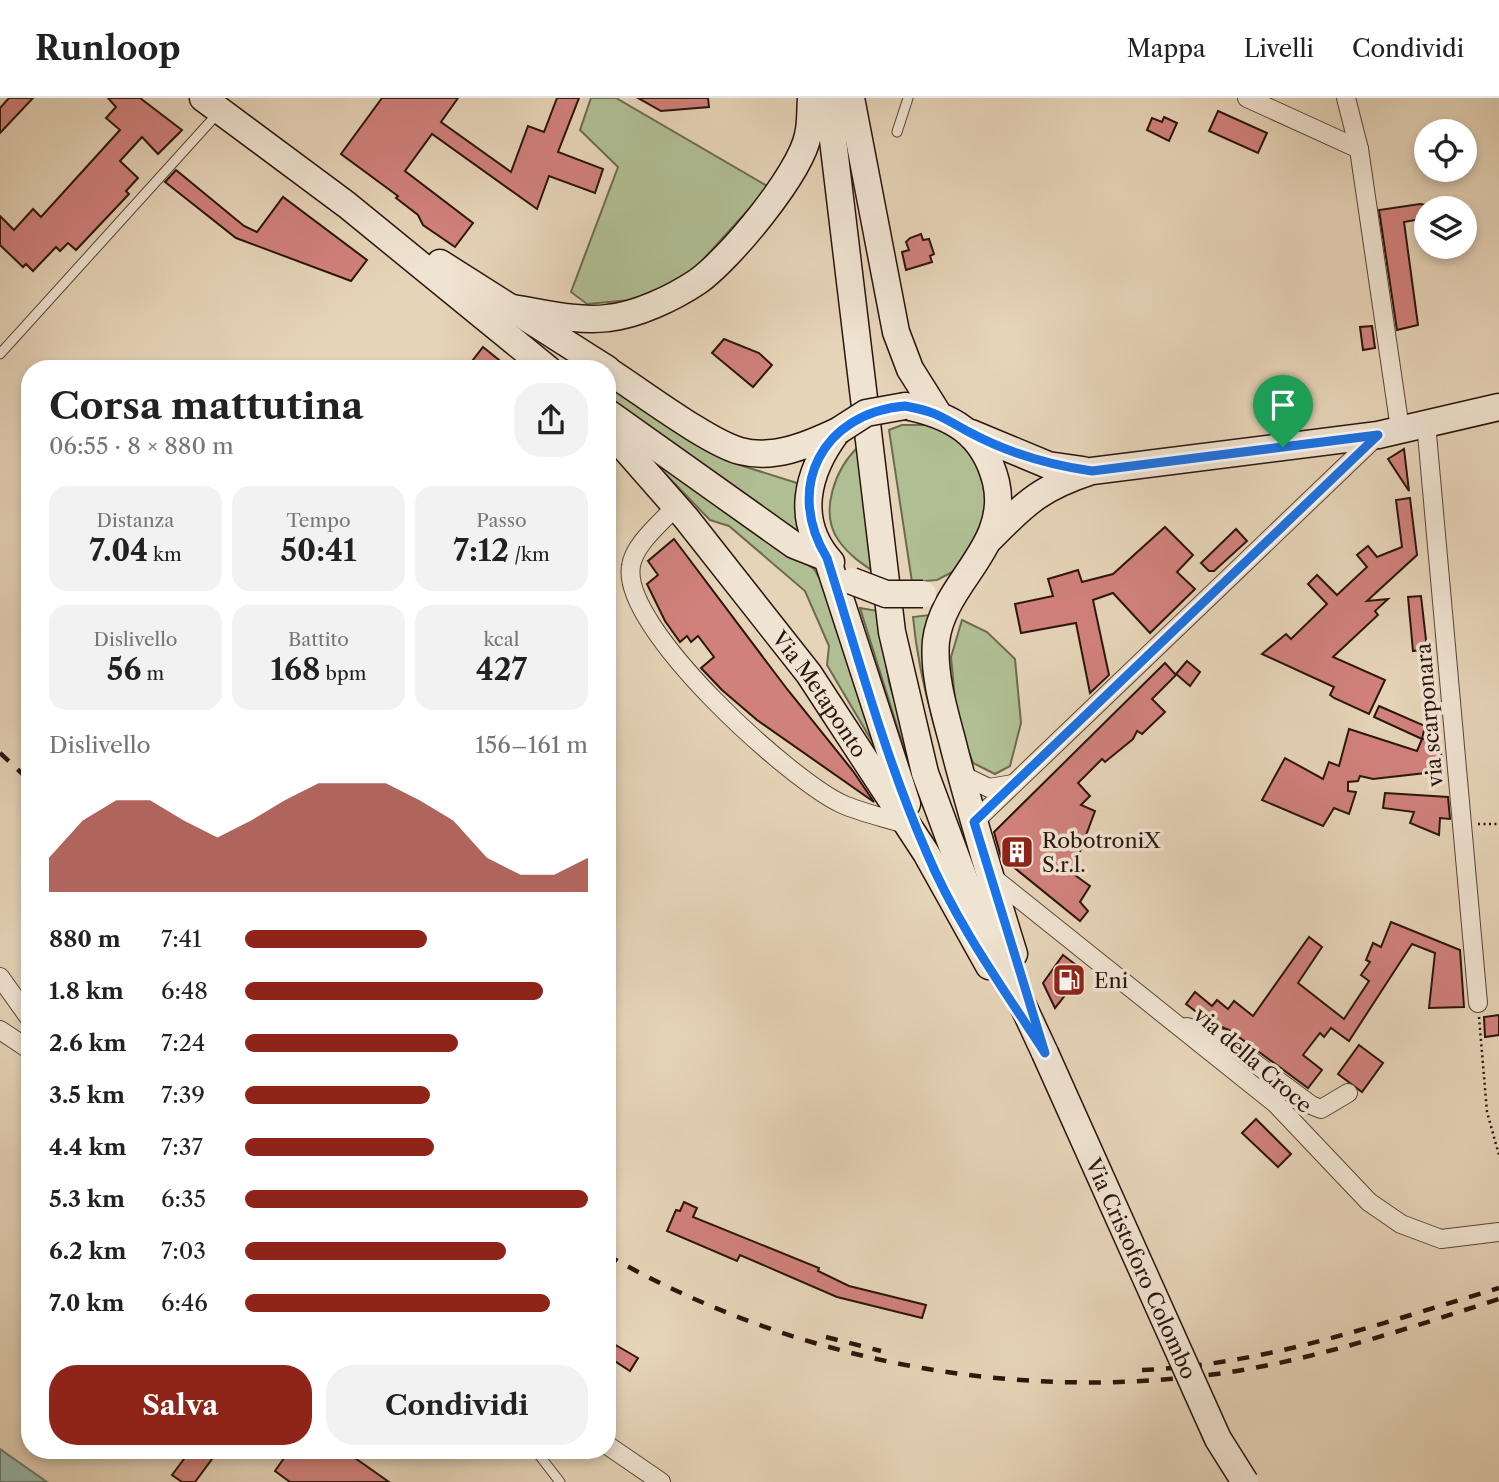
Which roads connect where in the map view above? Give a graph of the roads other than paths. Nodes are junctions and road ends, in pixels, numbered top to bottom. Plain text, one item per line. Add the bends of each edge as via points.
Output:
1 (811, 98) edge
2 (828, 98) edge
3 (851, 98) edge
4 (908, 98) edge
5 (1247, 98) edge
6 (1346, 98) edge
7 (211, 104) edge
8 (897, 132) dead end
9 (1359, 149) junction
10 (346, 205) junction
11 (513, 308) junction
12 (0, 354) edge
13 (537, 360) edge
14 (593, 360) edge
15 (616, 375) edge
16 (1499, 407) edge
17 (937, 412) junction
18 (616, 418) edge
19 (1426, 423) junction
20 (838, 431) junction
21 (968, 431) junction
22 (1389, 432) junction
23 (616, 438) edge
24 (1092, 471) junction
25 (675, 506) junction
26 (990, 539) junction
27 (827, 558) junction
28 (972, 566) junction
29 (960, 774) junction
30 (1013, 784) junction
31 (974, 822) junction
32 (908, 825) junction
33 (926, 853) junction
34 (990, 875) junction
35 (0, 977) edge
36 (1478, 1003) road end
37 (21, 1006) edge
38 (1175, 1024) junction
39 (0, 1030) edge
40 (21, 1044) edge
41 (1045, 1053) junction
42 (1348, 1093) dead end
43 (1499, 1233) edge
44 (616, 1451) edge
45 (542, 1459) edge
46 (561, 1482) edge
47 (662, 1482) edge
48 (1245, 1482) edge

1 - 11 main road via 808,137 786,182 698,281 657,303 609,318
2 - 41 main road via 892,632 925,773 965,881
3 - 17 main road via 896,332 910,369
4 - 8 lane
5 - 9 street
6 - 9 street
7 - 10 main road
7 - 12 lane
9 - 22 street
10 - 11 main road
10 - 13 main road
11 - 14 main road
15 - 20 main road via 707,435 740,451 769,453 805,447
16 - 19 main road
17 - 20 main road, bridge via 905,406 866,413
17 - 21 main road
18 - 27 main road via 794,545
19 - 22 main road
19 - 36 street, via scarponara
20 - 27 main road via 819,455 809,486 811,526
21 - 24 main road via 1048,465
21 - 26 main road via 988,458 996,484 997,517
22 - 24 main road
22 - 30 street
23 - 25 main road, Via Metaponto
24 - 26 main road via 1057,482 1029,499
25 - 32 main road, Via Metaponto via 809,674
25 - 32 street via 642,544 631,565 632,585 673,653 724,712 801,775 841,804
26 - 28 main road
27 - 28 main road, bridge via 852,581 886,594 923,594 954,581
27 - 33 main road
28 - 29 main road via 942,617 936,642 941,696
29 - 30 street via 989,788
29 - 31 main road
30 - 31 street
31 - 34 main road
32 - 33 main road, Via Metaponto
33 - 41 main road, Via Metaponto via 970,935
34 - 38 street, via della Croce
34 - 41 main road
35 - 37 street
38 - 42 street via 1222,1039 1321,1109
38 - 43 street, via della Croce via 1276,1104 1369,1202 1401,1224 1441,1239
39 - 40 street
41 - 48 main road, Via Cristoforo Colombo, bridge via 1218,1439
44 - 47 street
45 - 46 lane

